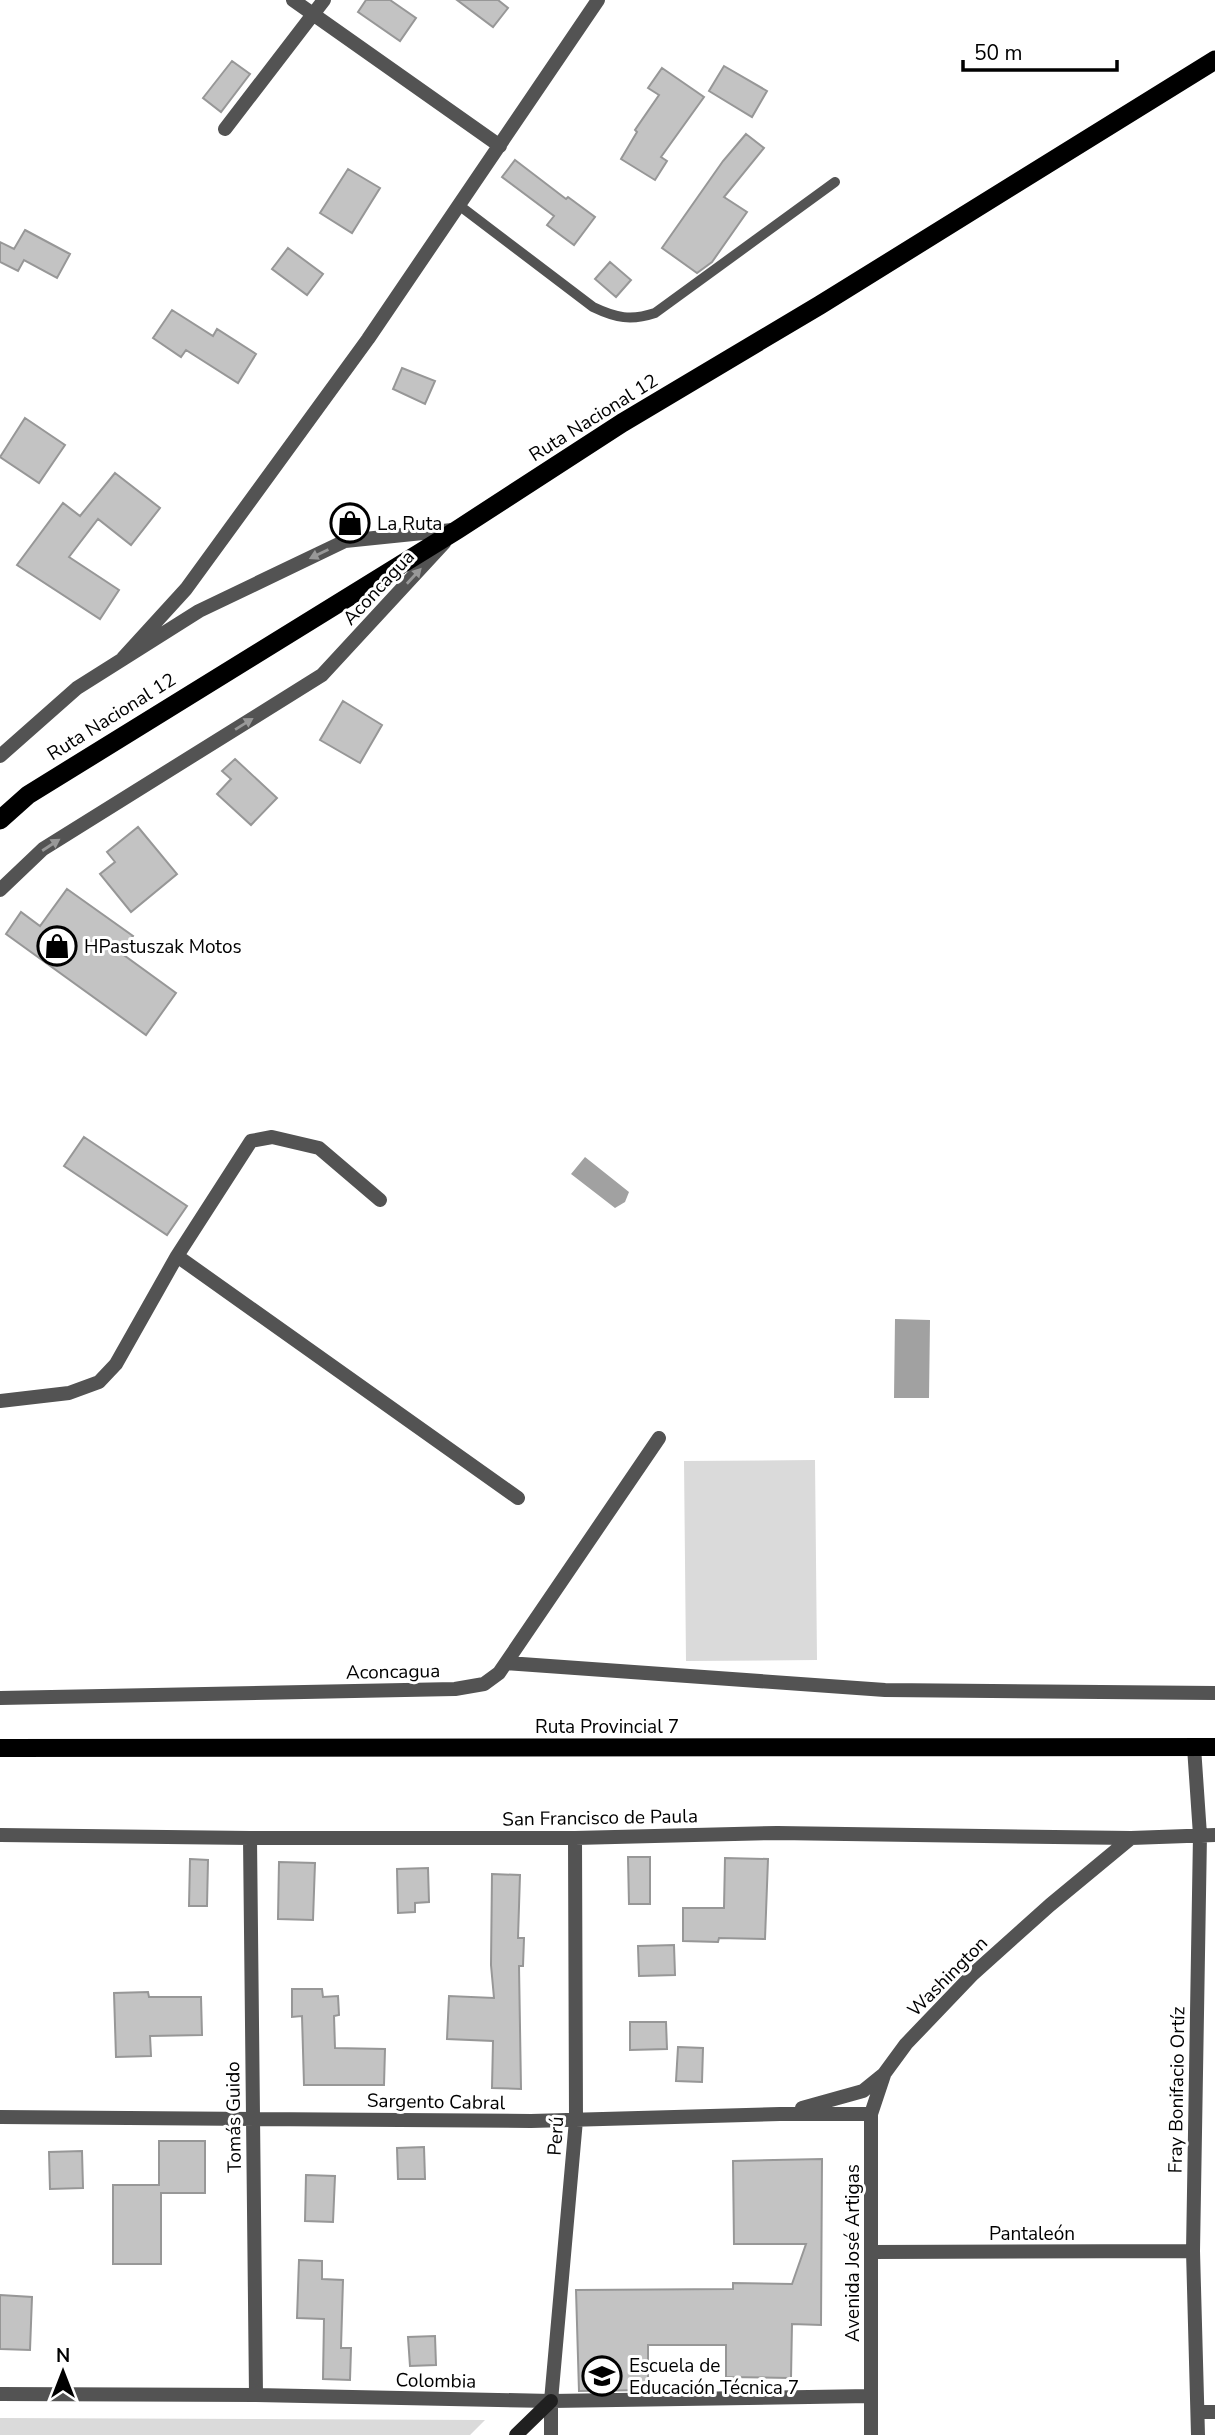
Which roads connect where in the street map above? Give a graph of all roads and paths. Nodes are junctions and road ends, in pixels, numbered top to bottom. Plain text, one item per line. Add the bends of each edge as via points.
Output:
1 (293, 0) edge
2 (324, 0) edge
3 (598, 0) edge
4 (314, 14) junction
5 (1215, 60) edge
6 (225, 129) dead end
7 (500, 146) junction
8 (835, 182) dead end
9 (460, 206) junction
10 (457, 530) junction
11 (123, 658) junction
12 (0, 756) edge
13 (0, 820) edge
14 (0, 890) edge
15 (380, 1200) dead end
16 (177, 1256) junction
17 (0, 1401) edge
18 (659, 1438) dead end
19 (518, 1498) dead end
20 (506, 1663) junction
21 (1215, 1693) edge
22 (0, 1698) edge
23 (1194, 1747) junction
24 (1215, 1747) edge
25 (0, 1748) edge
26 (0, 1835) edge
27 (1208, 1835) edge
28 (250, 1838) junction
29 (575, 1838) junction
30 (1131, 1838) junction
31 (884, 2074) junction
32 (780, 2114) junction
33 (871, 2114) junction
34 (0, 2117) edge
35 (253, 2118) junction
36 (576, 2120) junction
37 (871, 2252) junction
38 (1193, 2252) junction
39 (0, 2395) edge
40 (256, 2395) junction
41 (871, 2396) junction
42 (551, 2402) junction
43 (1198, 2412) junction
44 (1215, 2412) edge
45 (516, 2435) edge
46 (551, 2435) edge
47 (871, 2435) edge
48 (1198, 2435) edge

1 - 4 street
2 - 4 street
3 - 7 street
4 - 6 street
4 - 7 street
5 - 10 highway, Ruta Nacional 12
7 - 9 street
8 - 9 lane via 656,313 637,319 593,307
9 - 11 street via 186,589
10 -> 11 street, Aconcagua via 345,541 199,611
10 - 13 highway, Ruta Nacional 12 via 28,795
14 -> 10 street, Aconcagua via 43,849 322,675
11 - 12 street, Aconcagua via 77,688
15 - 16 street via 319,1147 272,1137 251,1141
16 - 17 street via 116,1364 99,1382 69,1392
16 - 19 street
18 - 20 street, Aconcagua
20 - 21 street via 885,1690
20 - 22 street, Aconcagua via 484,1684 455,1689
23 - 24 main road, Ruta Provincial 7
23 - 25 main road, Ruta Provincial 7
23 - 27 street, Fray Bonifacio Ortíz
26 - 28 street, San Francisco de Paula
27 - 30 street, San Francisco de Paula
27 - 38 street, Fray Bonifacio Ortíz
28 - 29 street, San Francisco de Paula
28 - 35 street, Tomás Guido
29 - 30 street, San Francisco de Paula via 777,1833
29 - 36 street, Perú
30 - 31 street, Washington via 973,1973
31 - 32 street, Washington via 863,2091
31 - 33 street, Avenida José Artigas
32 - 33 street, Sargento Cabral
32 - 36 street, Sargento Cabral
33 - 37 street, Avenida José Artigas
34 - 35 street, Sargento Cabral
35 - 36 street, Sargento Cabral
35 - 40 street, Tomás Guido
36 - 42 street, Perú
37 - 38 street, Pantaleón
37 - 41 street, Avenida José Artigas
38 - 43 street, Fray Bonifacio Ortíz
39 - 40 street, Colombia
40 - 42 street, Colombia
41 - 42 street, Colombia
41 - 47 street, Avenida José Artigas
42 - 45 main road
42 - 46 street, Perú
43 - 44 street
43 - 48 street, Fray Bonifacio Ortíz

